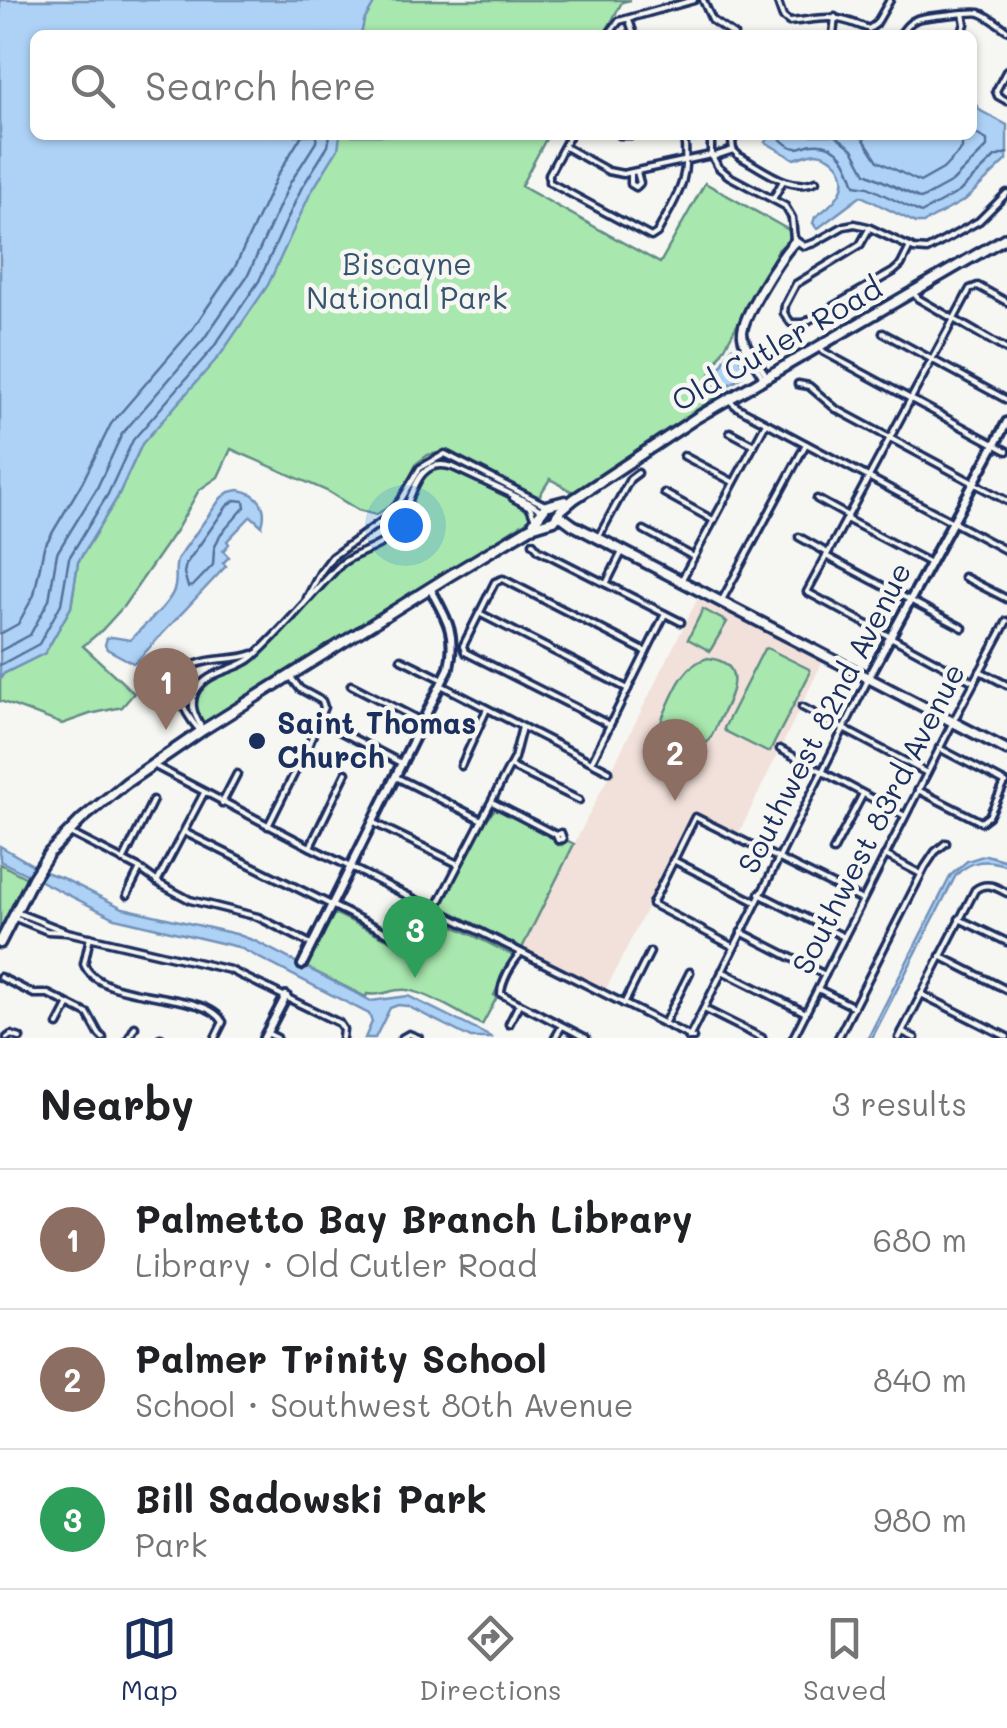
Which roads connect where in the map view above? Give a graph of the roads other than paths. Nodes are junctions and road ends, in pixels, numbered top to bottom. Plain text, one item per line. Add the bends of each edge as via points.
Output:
1 (694, 0) edge
2 (703, 0) edge
3 (777, 0) edge
4 (890, 0) edge
5 (963, 12) junction
6 (835, 17) junction
7 (629, 18) junction
8 (611, 30) edge
9 (633, 30) edge
10 (726, 30) edge
11 (834, 30) edge
12 (905, 30) edge
13 (963, 30) edge
14 (1007, 30) edge
15 (1007, 70) edge
16 (1007, 101) edge
17 (568, 140) edge
18 (685, 140) edge
19 (711, 140) edge
20 (734, 140) edge
21 (564, 147) junction
22 (733, 150) junction
23 (711, 156) junction
24 (687, 159) junction
25 (784, 180) junction
26 (816, 181) dead end
27 (1007, 193) edge
28 (773, 199) junction
29 (870, 227) junction
30 (1007, 237) edge
31 (796, 241) junction
32 (910, 247) junction
33 (912, 292) junction
34 (1007, 302) edge
35 (955, 319) junction
36 (883, 333) dead end
37 (818, 346) junction
38 (1007, 350) edge
39 (933, 360) junction
40 (765, 377) junction
41 (798, 384) dead end
42 (728, 399) junction
43 (911, 399) junction
44 (1007, 400) edge
45 (1007, 422) edge
46 (766, 423) junction
47 (730, 432) dead end
48 (890, 438) junction
49 (806, 444) junction
50 (995, 444) junction
51 (754, 445) junction
52 (1007, 451) edge
53 (684, 456) dead end
54 (440, 461) junction
55 (638, 474) dead end
56 (869, 478) junction
57 (734, 483) junction
58 (974, 483) junction
59 (500, 491) junction
60 (409, 492) junction
61 (664, 493) dead end
62 (817, 499) dead end
63 (1007, 501) edge
64 (400, 502) junction
65 (571, 502) junction
66 (407, 506) junction
67 (550, 513) junction
68 (847, 517) junction
69 (714, 520) junction
70 (952, 522) junction
71 (532, 525) junction
72 (573, 525) junction
73 (644, 530) dead end
74 (598, 538) junction
75 (800, 538) dead end
76 (533, 543) dead end
77 (623, 551) junction
78 (1007, 551) edge
79 (827, 554) junction
80 (694, 557) junction
81 (930, 563) junction
82 (964, 578) dead end
83 (681, 581) junction
84 (606, 584) junction
85 (316, 587) junction
86 (430, 588) junction
87 (1007, 599) edge
88 (910, 600) junction
89 (721, 602) junction
90 (479, 613) junction
91 (666, 614) junction
92 (1007, 621) edge
93 (681, 622) dead end
94 (963, 628) dead end
95 (1000, 634) junction
96 (890, 638) junction
97 (1007, 638) edge
98 (646, 652) junction
99 (401, 659) dead end
100 (239, 662) junction
101 (980, 671) junction
102 (290, 676) junction
103 (868, 678) junction
104 (974, 682) junction
105 (443, 683) junction
106 (351, 685) dead end
107 (1007, 685) edge
108 (628, 689) junction
109 (192, 705) junction
110 (802, 707) dead end
111 (487, 708) junction
112 (185, 710) junction
113 (192, 715) junction
114 (318, 720) junction
115 (423, 722) junction
116 (952, 722) junction
117 (610, 725) junction
118 (522, 727) junction
119 (843, 729) junction
120 (202, 731) junction
121 (939, 748) junction
122 (780, 749) dead end
123 (1007, 750) edge
124 (591, 762) junction
125 (152, 764) junction
126 (403, 764) junction
127 (461, 766) dead end
128 (510, 766) junction
129 (609, 771) dead end
130 (822, 772) junction
131 (346, 773) dead end
132 (926, 773) junction
133 (237, 774) dead end
134 (396, 777) junction
135 (1006, 783) edge
136 (918, 790) junction
137 (204, 794) junction
138 (863, 794) junction
139 (154, 800) dead end
140 (579, 800) dead end
141 (492, 802) junction
142 (222, 803) junction
143 (905, 816) junction
144 (480, 819) junction
145 (372, 822) junction
146 (268, 826) junction
147 (68, 832) junction
148 (184, 832) junction
149 (556, 835) dead end
150 (946, 843) dead end
151 (310, 847) junction
152 (833, 851) dead end
153 (885, 856) junction
154 (778, 857) junction
155 (673, 860) junction
156 (123, 861) junction
157 (458, 864) junction
158 (350, 868) junction
159 (140, 870) junction
160 (921, 874) junction
161 (157, 882) junction
162 (1007, 893) edge
163 (760, 894) junction
164 (127, 895) dead end
165 (862, 900) junction
166 (756, 902) junction
167 (331, 907) junction
168 (435, 910) junction
169 (15, 914) junction
170 (960, 918) junction
171 (741, 932) junction
172 (844, 937) junction
173 (90, 938) junction
174 (1007, 942) edge
175 (0, 943) edge
176 (312, 945) junction
177 (734, 946) junction
178 (650, 952) dead end
179 (521, 953) junction
180 (940, 956) junction
181 (302, 965) dead end
182 (722, 971) junction
183 (690, 972) dead end
184 (825, 974) junction
185 (1, 979) edge
186 (818, 989) junction
187 (1007, 990) edge
188 (922, 994) junction
189 (286, 996) junction
190 (69, 1004) junction
191 (624, 1004) junction
192 (519, 1005) junction
193 (854, 1007) junction
194 (704, 1009) junction
195 (806, 1013) junction
196 (509, 1024) dead end
197 (664, 1024) junction
198 (58, 1025) dead end
199 (562, 1026) junction
200 (134, 1028) dead end
201 (266, 1035) edge
202 (901, 1035) edge
203 (9, 1036) edge
204 (405, 1036) edge
205 (1007, 1037) edge
206 (20, 1038) edge
207 (104, 1038) edge
208 (129, 1038) edge
209 (216, 1038) edge
210 (278, 1038) edge
211 (342, 1038) edge
212 (419, 1038) edge
213 (556, 1038) edge
214 (586, 1038) edge
215 (690, 1038) edge
216 (762, 1038) edge
217 (793, 1038) edge
218 (838, 1038) edge
219 (915, 1038) edge

1 - 7 street
2 - 10 street via 711,20
3 - 6 street via 791,22
4 - 6 street via 870,29
5 - 12 street via 918,18
5 - 13 street
5 - 14 street via 979,12
6 - 11 street
7 - 8 street
7 - 9 street
15 - 16 street via 996,91
17 - 21 street
18 - 24 street
19 - 23 street
20 - 22 street
21 - 24 street via 610,171 634,173
21 - 24 street via 548,180 652,237 683,182
22 - 23 street
22 - 25 street
23 - 24 street
23 - 28 street via 726,174
25 - 26 street via 800,186
25 - 28 street
27 - 32 street via 979,221 934,248
28 - 31 street via 789,212
29 - 31 street via 849,224 811,245
29 - 32 street
29 - 32 street via 859,246 799,280 784,309 788,321 800,324 896,270
30 - 33 main road, Old Cutler Road
31 - 40 street via 778,256 743,326 742,342
33 - 35 street
33 - 37 main road, Old Cutler Road
34 - 35 street via 974,286
35 - 38 street
35 - 39 street
36 - 39 street
37 - 40 main road, Old Cutler Road
37 - 43 street
39 - 43 street
39 - 44 street
40 - 42 main road, Old Cutler Road
41 - 48 street
42 - 46 street
42 - 65 main road, Old Cutler Road
43 - 48 street
43 - 50 street
45 - 50 street, Southwest 82nd Avenue
46 - 49 street
46 - 51 street
47 - 51 street
48 - 56 street
48 - 58 street
49 - 56 street
49 - 89 street
50 - 52 street
50 - 58 street, Southwest 82nd Avenue
51 - 57 street
53 - 57 street
54 - 59 street
54 - 60 street via 422,468
54 - 67 street via 448,455
55 - 74 street
56 - 68 street
56 - 70 street
57 - 69 street
58 - 63 street
58 - 70 street, Southwest 82nd Avenue
59 - 67 street
59 - 71 street via 530,507
60 - 64 street
60 - 66 street
61 - 69 street
62 - 68 street
64 - 66 street
64 - 85 street via 336,554
65 - 67 main road, Old Cutler Road
65 - 72 main road via 567,516
66 - 85 street via 391,536 348,558
67 - 71 main road, Old Cutler Road
67 - 72 main road
68 - 79 street
68 - 81 street
69 - 80 street
70 - 78 street
70 - 81 street, Southwest 82nd Avenue
71 - 86 main road, Old Cutler Road
72 - 74 main road
73 - 80 street
74 - 77 main road
75 - 79 street
76 - 84 street
77 - 83 main road
77 - 84 street
79 - 88 street
79 - 96 street via 807,592
80 - 83 street
81 - 88 street, Southwest 82nd Avenue
82 - 87 street
83 - 89 main road
84 - 91 street
85 - 100 street via 251,659
86 - 102 main road, Old Cutler Road
86 - 105 street via 452,633
88 - 94 street
88 - 96 street, Southwest 82nd Avenue
89 - 103 main road
90 - 98 street via 499,578
90 - 108 street
90 - 117 street via 462,648 467,653
91 - 93 street
91 - 98 street
92 - 95 street, Southwest 83rd Avenue
95 - 97 street
95 - 101 street, Southwest 83rd Avenue
96 - 103 street, Southwest 82nd Avenue
96 - 104 street
98 - 108 street
99 - 105 street
100 - 109 street via 206,681
100 - 112 street via 203,662 186,670 178,690
101 - 104 street, Southwest 83rd Avenue
101 - 107 street
102 - 114 street via 324,703
102 - 120 main road, Old Cutler Road
103 - 116 main road
103 - 119 street, Southwest 82nd Avenue
104 - 116 street, Southwest 83rd Avenue
105 - 111 street
105 - 115 street
106 - 115 street
108 - 117 street
109 - 112 street
109 - 113 street
110 - 119 street
111 - 118 street
111 - 127 street
112 - 113 street
113 - 120 street
114 - 126 street
114 - 146 street
115 - 126 street
116 - 121 street, Southwest 83rd Avenue
116 - 123 main road
117 - 124 street
118 - 124 street
118 - 128 street
119 - 130 street, Southwest 82nd Avenue
119 - 132 street
120 - 125 main road, Old Cutler Road
121 - 132 street, Southwest 83rd Avenue
121 - 135 street
122 - 130 street
124 - 129 street
125 - 137 street
125 - 147 main road, Old Cutler Road
126 - 134 street
128 - 140 street
128 - 141 street
130 - 138 street
130 - 154 street, Southwest 82nd Avenue
131 - 151 street
132 - 136 street, Southwest 83rd Avenue
133 - 142 street
134 - 144 street
134 - 145 street
135 - 136 street via 984,821
136 - 143 street, Southwest 83rd Avenue
137 - 142 street
137 - 148 street
138 - 143 street
138 - 152 street
139 - 156 street
141 - 144 street
141 - 149 street
142 - 146 street
143 - 153 street, Southwest 83rd Avenue
144 - 157 street
145 - 157 street
145 - 158 street
146 - 151 street
147 - 156 street
147 - 169 main road, Old Cutler Road
148 - 161 street
148 - 167 street
150 - 160 street
151 - 158 street
153 - 160 street
153 - 165 street, Southwest 83rd Avenue
154 - 155 street via 695,816
154 - 163 street, Southwest 82nd Avenue
154 - 165 street
155 - 166 street
155 - 177 street via 652,904
156 - 159 street
157 - 168 street
158 - 167 street
158 - 168 street
159 - 161 street
159 - 164 street
160 - 193 street
161 - 176 street via 194,901 262,919
162 - 170 street via 978,887
163 - 166 street, Southwest 82nd Avenue
163 - 172 street
165 - 172 street, Southwest 83rd Avenue
166 - 171 street, Southwest 82nd Avenue
167 - 168 street via 415,946
167 - 176 street
168 - 179 street
169 - 173 street via 46,931
169 - 175 main road, Old Cutler Road
170 - 174 street
170 - 180 street
171 - 177 street, Southwest 82nd Avenue
171 - 184 street
172 - 184 street, Southwest 83rd Avenue
173 - 189 street via 227,969
173 - 209 street via 84,968 91,974 221,1017
176 - 181 street
177 - 182 street, Southwest 82nd Avenue
178 - 191 street
179 - 191 street
179 - 192 street via 500,993
180 - 187 street
180 - 188 street
182 - 194 street, Southwest 82nd Avenue
182 - 195 street
183 - 197 street
184 - 186 street, Southwest 83rd Avenue
185 - 190 street
186 - 193 street
186 - 195 street, Southwest 83rd Avenue
188 - 202 street
188 - 205 street
189 - 201 street
189 - 211 street via 343,1027
190 - 198 street
190 - 207 street via 89,1015
191 - 197 street
192 - 196 street
192 - 199 street
193 - 218 street
194 - 215 street, Southwest 82nd Avenue
194 - 216 street
195 - 217 street, Southwest 83rd Avenue
197 - 215 street
199 - 213 street
199 - 214 street
200 - 208 street
201 - 210 street
202 - 219 street
203 - 206 street
204 - 212 street

